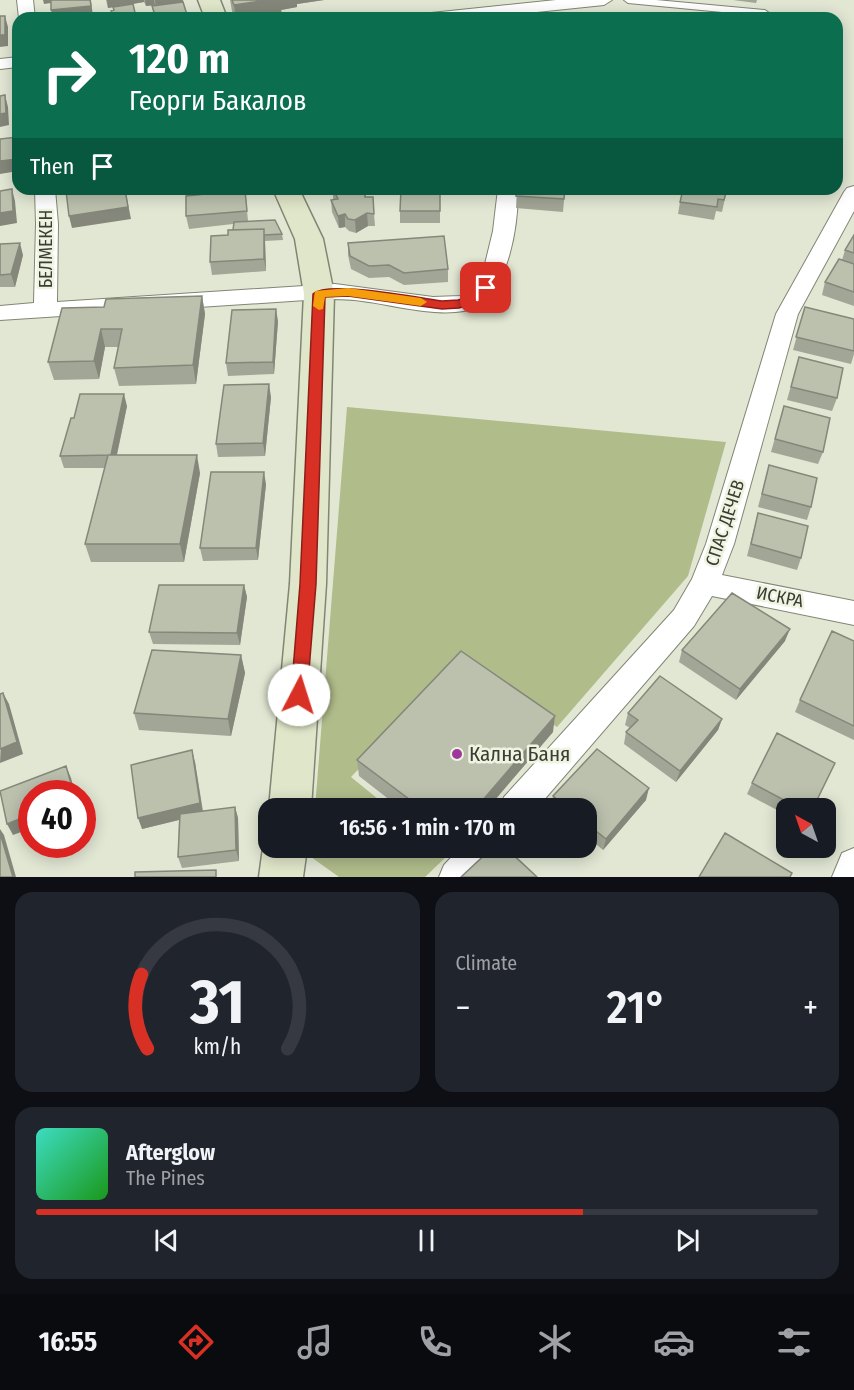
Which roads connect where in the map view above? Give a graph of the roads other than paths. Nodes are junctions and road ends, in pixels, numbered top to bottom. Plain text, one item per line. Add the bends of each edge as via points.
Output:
1 (604, 0) edge
2 (628, 0) edge
3 (489, 12) edge
4 (754, 12) edge
5 (854, 192) edge
6 (46, 195) edge
7 (289, 195) edge
8 (508, 195) edge
9 (319, 294) junction
10 (45, 310) junction
11 (0, 313) edge
12 (705, 583) junction
13 (854, 613) edge
14 (291, 798) edge
15 (525, 798) edge
16 (284, 858) edge
17 (473, 858) edge
18 (854, 865) edge
19 (281, 877) edge
20 (456, 877) edge
21 (849, 877) edge

1 - 3 street
2 - 4 lane
5 - 12 street, СПАС ДЕЧЕВ via 787,314
6 - 10 street, БЕЛМЕКЕН
7 - 9 street via 309,239
8 - 9 street via 505,233 486,288 474,299 442,305 348,292
9 - 10 street
9 - 14 street via 308,584
10 - 11 street
12 - 13 street, ИСКРА
12 - 15 street, СПАС ДЕЧЕВ via 684,618
16 - 19 street
17 - 20 street
18 - 21 street

